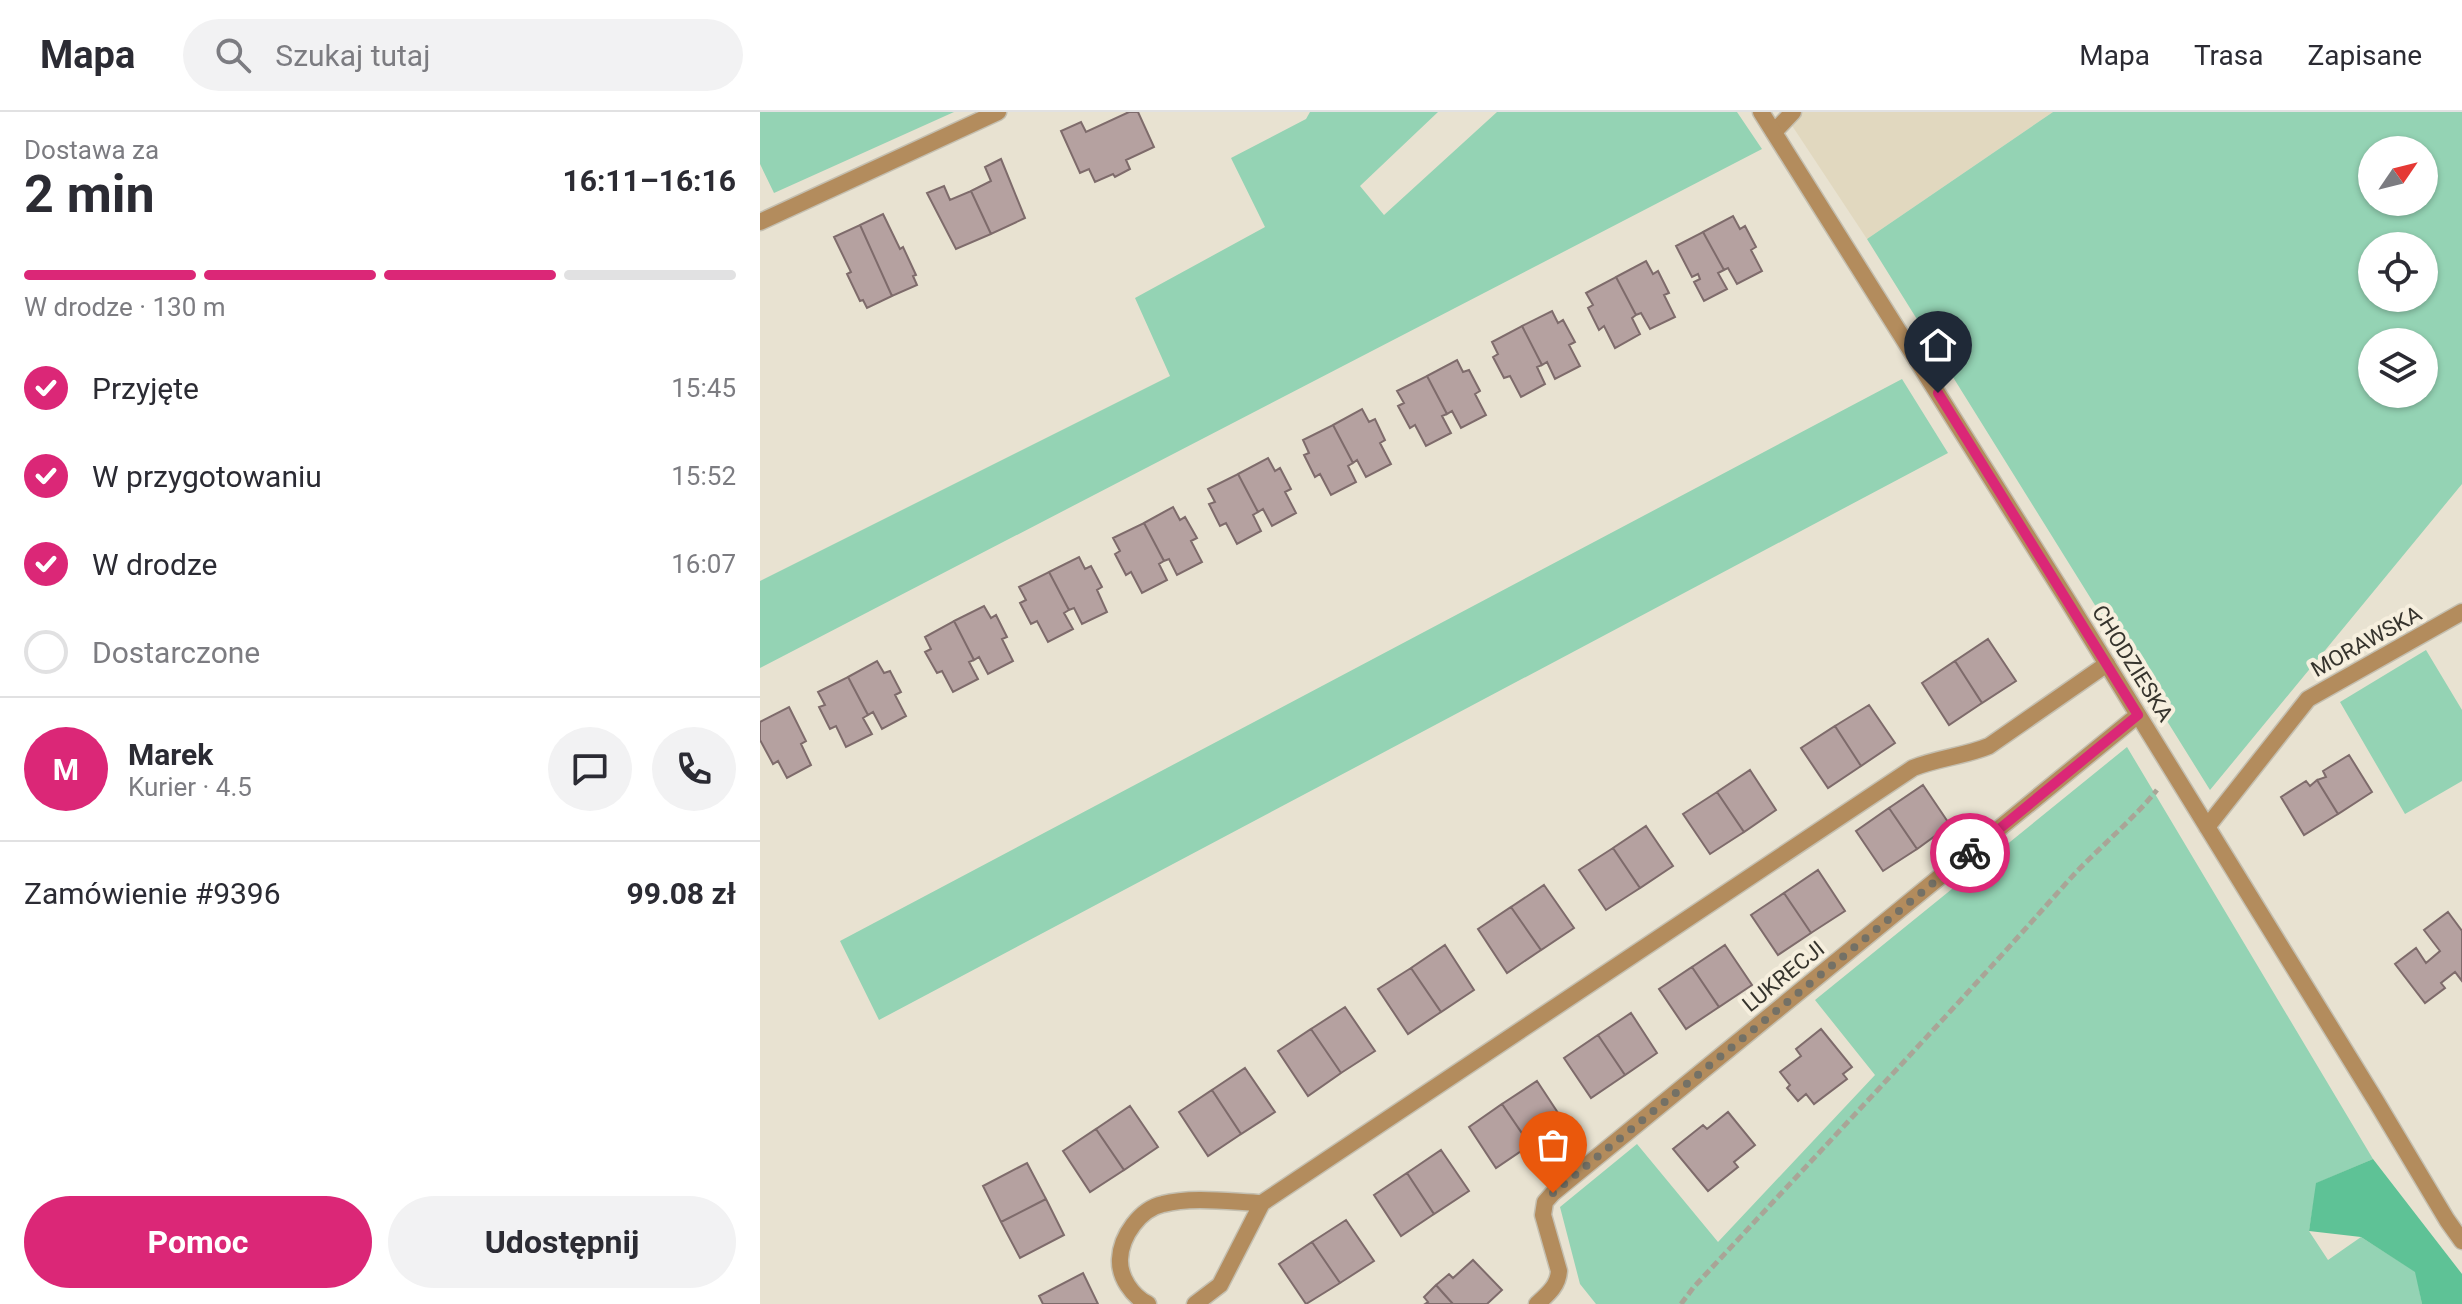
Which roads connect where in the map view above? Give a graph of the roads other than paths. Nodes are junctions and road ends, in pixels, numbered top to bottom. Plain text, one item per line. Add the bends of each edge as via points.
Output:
1 (998, 112) edge
2 (1761, 112) edge
3 (1793, 112) edge
4 (1774, 132) junction
5 (760, 222) edge
6 (2462, 612) edge
7 (2107, 664) junction
8 (2138, 715) junction
9 (2207, 827) junction
10 (1262, 1203) junction
11 (2462, 1241) edge
12 (1148, 1304) edge
13 (1195, 1304) edge
14 (1537, 1304) edge

1 - 5 street
2 - 4 street, CHODZIESKA
3 - 4 street
4 - 7 street, CHODZIESKA
6 - 9 street, MORAWSKA via 2308,699
7 - 8 street, CHODZIESKA
7 - 10 street via 1989,746 1913,768
8 - 9 street, CHODZIESKA
8 - 14 street, LUKRECJI via 1553,1193 1543,1215 1559,1271 1550,1292
9 - 11 street, CHODZIESKA
10 - 12 street via 1161,1204 1142,1215 1128,1231 1120,1269 1139,1300
10 - 13 street via 1220,1285

